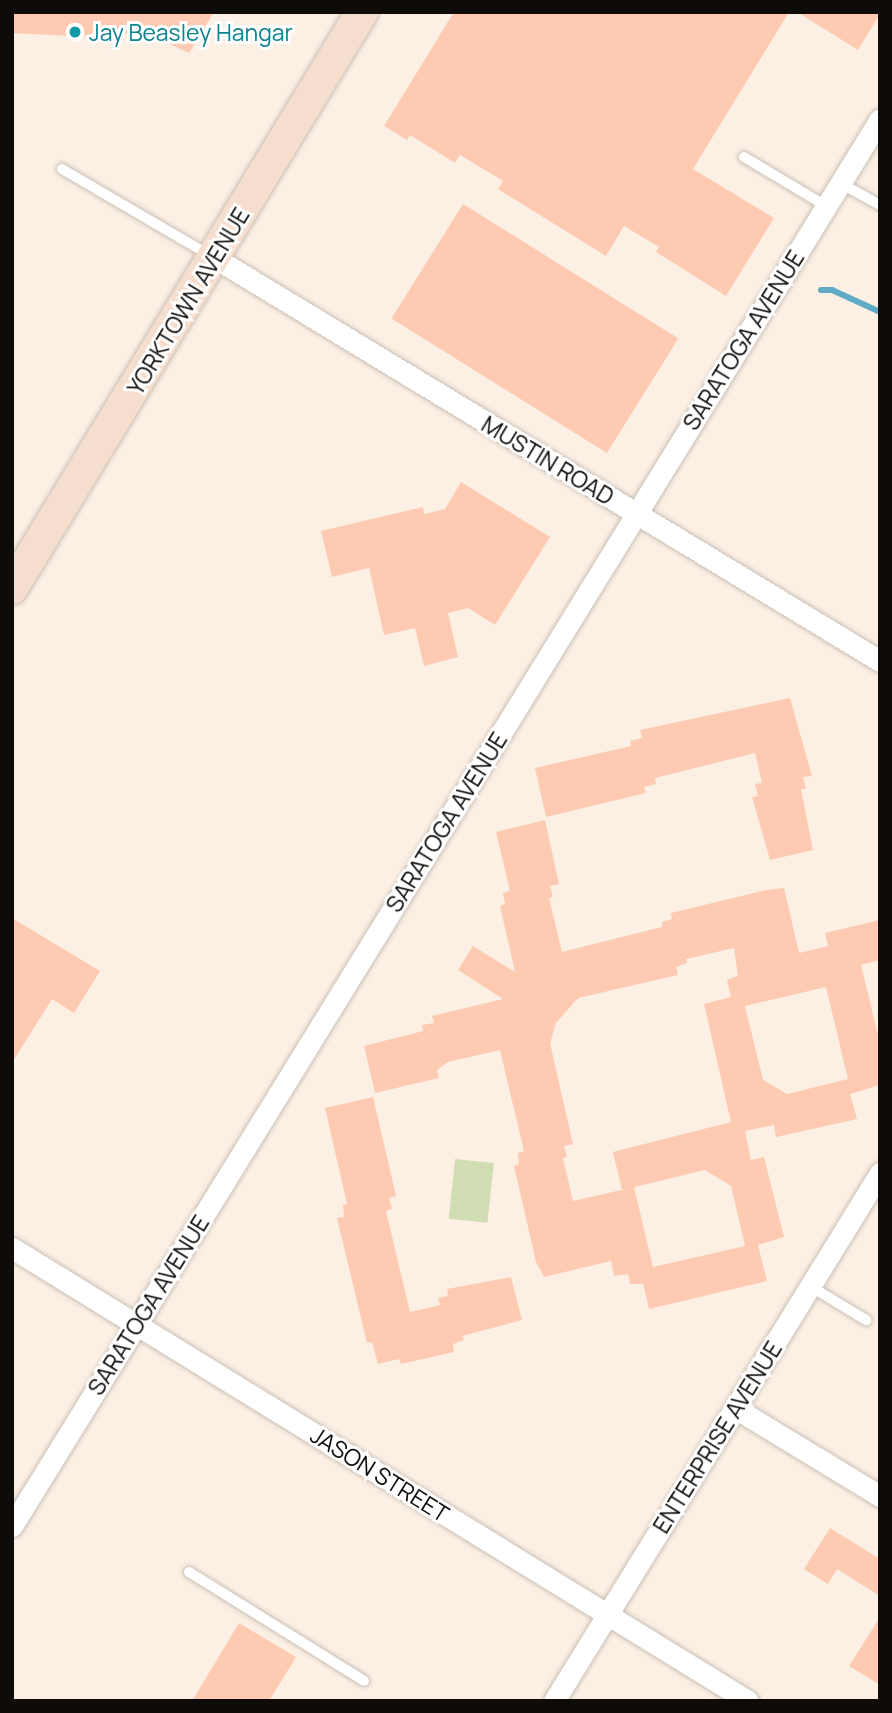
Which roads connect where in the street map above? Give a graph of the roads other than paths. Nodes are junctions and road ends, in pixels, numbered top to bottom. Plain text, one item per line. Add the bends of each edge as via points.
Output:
1 (362, 12) edge
2 (880, 119) edge
3 (744, 157) dead end
4 (62, 169) dead end
5 (841, 183) junction
6 (880, 205) edge
7 (826, 206) junction
8 (215, 258) junction
9 (637, 512) junction
10 (12, 588) edge
11 (880, 661) edge
12 (880, 1173) edge
13 (12, 1248) edge
14 (810, 1286) junction
15 (866, 1320) dead end
16 (135, 1325) junction
17 (735, 1408) junction
18 (880, 1496) edge
19 (12, 1526) edge
20 (189, 1572) dead end
21 (607, 1615) junction
22 (364, 1681) dead end
23 (554, 1701) edge
24 (747, 1701) edge

1 - 8 main road, YORKTOWN AVENUE
2 - 5 street, SARATOGA AVENUE
3 - 7 lane
4 - 8 lane
5 - 6 lane
5 - 7 street, SARATOGA AVENUE
7 - 9 street, SARATOGA AVENUE
8 - 9 street, MUSTIN ROAD
8 - 10 main road, YORKTOWN AVENUE
9 - 11 street, MUSTIN ROAD
9 - 16 street, SARATOGA AVENUE
12 - 14 street, ENTERPRISE AVENUE
13 - 16 street, JASON STREET
14 - 15 lane
14 - 17 street, ENTERPRISE AVENUE
16 - 19 street, SARATOGA AVENUE
16 - 21 street, JASON STREET
17 - 18 street
17 - 21 street, ENTERPRISE AVENUE
20 - 22 lane
21 - 23 street, ENTERPRISE AVENUE
21 - 24 street, JASON STREET

